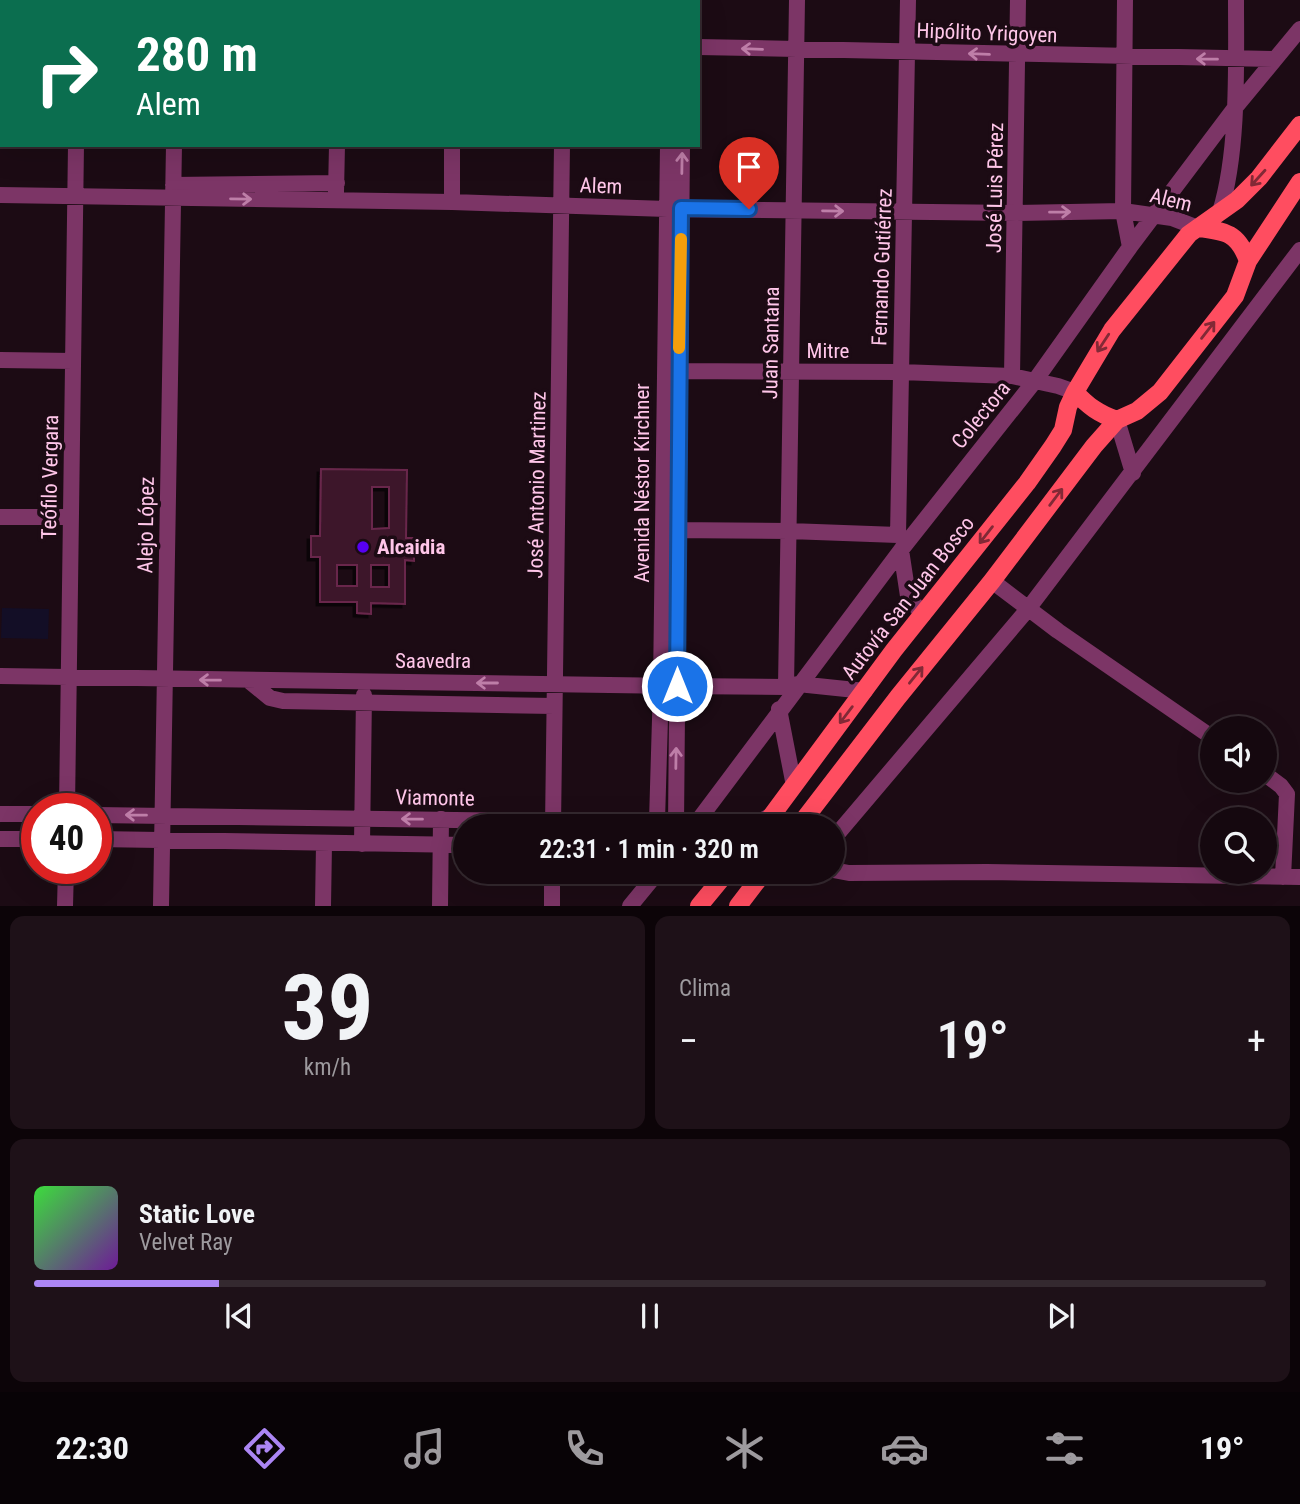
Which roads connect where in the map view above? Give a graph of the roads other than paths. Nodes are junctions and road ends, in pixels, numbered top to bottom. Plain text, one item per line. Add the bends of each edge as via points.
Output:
1 (797, 0) edge
2 (908, 0) edge
3 (1018, 0) edge
4 (1125, 0) edge
5 (1236, 0) edge
6 (1300, 29) edge
7 (700, 47) edge
8 (797, 50) junction
9 (907, 51) junction
10 (1017, 55) junction
11 (1125, 58) junction
12 (1236, 59) junction
13 (1275, 59) junction
14 (1234, 109) junction
15 (1300, 125) edge
16 (76, 147) edge
17 (174, 147) edge
18 (337, 147) edge
19 (453, 147) edge
20 (562, 147) edge
21 (667, 147) edge
22 (682, 147) edge
23 (1300, 182) edge
24 (337, 183) junction
25 (173, 192) junction
26 (0, 195) edge
27 (75, 196) junction
28 (336, 201) junction
29 (452, 202) junction
30 (562, 206) junction
31 (674, 209) junction
32 (794, 210) junction
33 (1123, 211) junction
34 (905, 212) junction
35 (1220, 212) junction
36 (1016, 213) junction
37 (1156, 215) junction
38 (1198, 228) junction
39 (1130, 247) junction
40 (1300, 250) edge
41 (1248, 261) junction
42 (1235, 296) junction
43 (1255, 311) junction
44 (0, 360) edge
45 (73, 361) junction
46 (671, 370) junction
47 (791, 372) junction
48 (900, 372) junction
49 (1012, 376) junction
50 (1034, 382) junction
51 (1075, 392) junction
52 (1117, 420) junction
53 (1133, 473) junction
54 (0, 517) edge
55 (71, 517) junction
56 (671, 530) junction
57 (789, 531) junction
58 (902, 542) junction
59 (992, 581) junction
60 (1028, 609) junction
61 (923, 615) junction
62 (0, 676) edge
63 (68, 677) junction
64 (164, 679) junction
65 (247, 680) junction
66 (365, 682) junction
67 (555, 683) junction
68 (669, 686) junction
69 (792, 686) junction
70 (864, 691) junction
71 (364, 703) junction
72 (554, 706) junction
73 (779, 709) junction
74 (1200, 729) edge
75 (1277, 783) edge
76 (794, 786) junction
77 (67, 793) edge
78 (0, 814) edge
79 (21, 814) edge
80 (553, 814) edge
81 (658, 814) edge
82 (675, 814) edge
83 (702, 814) edge
84 (773, 814) edge
85 (808, 814) edge
86 (112, 815) edge
87 (162, 816) junction
88 (363, 818) junction
89 (441, 819) junction
90 (453, 819) edge
91 (845, 825) edge
92 (0, 839) edge
93 (21, 839) edge
94 (112, 839) edge
95 (161, 839) junction
96 (324, 844) junction
97 (362, 844) junction
98 (440, 845) junction
99 (453, 845) edge
100 (845, 872) edge
101 (1283, 877) junction
102 (1300, 877) edge
103 (66, 884) edge
104 (552, 884) edge
105 (648, 884) edge
106 (717, 884) edge
107 (756, 884) edge
108 (65, 905) edge
109 (160, 905) edge
110 (323, 905) edge
111 (440, 905) edge
112 (552, 905) edge
113 (630, 905) edge
114 (699, 905) edge
115 (738, 905) edge

1 - 8 street, Juan Santana
2 - 9 street, Fernando Gutiérrez
3 - 10 street, José Luis Pérez
4 - 11 street
5 - 12 street
6 - 13 street, Colectora
8 -> 7 street, Hipólito Yrigoyen
8 - 9 street, Hipólito Yrigoyen
8 - 32 street, Juan Santana
10 -> 9 street, Hipólito Yrigoyen
9 - 34 street, Fernando Gutiérrez
10 - 11 street, Hipólito Yrigoyen
10 - 36 street, José Luis Pérez
12 -> 11 street, Hipólito Yrigoyen
11 - 33 street
12 - 13 street, Hipólito Yrigoyen
12 - 14 street
13 - 14 street, Colectora
14 - 35 street via 1227,188
14 - 37 street, Colectora
15 -> 35 main road, Autovía San Juan Bosco via 1259,178
16 - 27 street, Teófilo Vergara
17 - 25 street, Alejo López
18 - 24 street
19 - 29 street
20 - 30 street, José Antonio Martinez
21 - 31 street, Avenida Néstor Kirchner
31 -> 22 street, Avenida Néstor Kirchner
23 - 41 main road
24 - 25 street
24 - 28 street
25 - 27 street, Alem
25 -> 28 street, Alem
25 - 64 street, Alejo López
26 - 27 street, Alem
27 - 45 street, Teófilo Vergara
28 - 29 street, Alem
29 - 30 street, Alem
30 - 31 street, Alem
30 - 67 street, José Antonio Martinez
31 - 32 street, Alem
31 - 46 street, Avenida Néstor Kirchner
32 -> 34 street, Alem
32 - 47 street, Juan Santana
36 -> 33 street, Alem
33 - 37 street, Alem
33 - 39 street
34 - 36 street, Alem
34 - 48 street, Fernando Gutiérrez
35 - 38 main road, Autovía San Juan Bosco
36 - 49 street, José Luis Pérez
37 - 38 street, Alem
37 - 39 street, Colectora
38 - 41 main road via 1231,234
38 -> 51 main road, Autovía San Juan Bosco via 1174,251 1112,330
39 - 50 street, Colectora
40 - 43 street
41 - 42 main road
42 - 43 street
52 -> 42 main road via 1160,392
43 - 53 street
44 - 45 street
45 - 55 street, Teófilo Vergara
46 - 47 street, Mitre
46 - 56 street, Avenida Néstor Kirchner
47 - 48 street, Mitre
47 - 57 street, Juan Santana
48 - 49 street, Mitre
48 - 58 street, Fernando Gutiérrez
49 - 50 street, Mitre
50 - 51 street, Mitre
50 - 58 street, Colectora
51 - 52 main road via 1087,405
51 -> 61 main road, Autovía San Juan Bosco via 1054,446
52 - 53 street
59 -> 52 main road
53 - 60 street
54 - 55 street
55 - 63 street, Teófilo Vergara
56 - 57 street
56 - 68 street, Avenida Néstor Kirchner
57 - 58 street
57 - 69 street, Juan Santana
58 - 61 street, Fernando Gutiérrez via 908,596
58 - 69 street, Colectora
59 - 60 street
85 -> 59 main road
60 - 74 street
60 - 91 street
61 - 70 main road, Autovía San Juan Bosco
62 - 63 street, Saavedra
63 - 64 street, Saavedra
63 - 77 street, Teófilo Vergara
65 -> 64 street, Saavedra
64 - 87 street, Alejo López
65 - 66 street, Saavedra
65 - 71 street via 270,698 284,701
67 -> 66 street, Saavedra
66 - 71 street
67 - 68 street, Saavedra
67 - 72 street, José Antonio Martinez
68 - 69 street, Saavedra
68 - 81 street, Avenida Néstor Kirchner
82 -> 68 street, Avenida Néstor Kirchner
69 - 70 street, Saavedra
69 - 73 street, Colectora
70 -> 76 main road, Autovía San Juan Bosco
71 - 72 street
71 - 88 street
72 - 80 street, José Antonio Martinez
73 - 76 street
73 - 83 street, Colectora
75 - 101 street via 1287,794
76 - 84 main road, Autovía San Juan Bosco
78 - 79 street
87 -> 86 street, Viamonte
87 - 88 street, Viamonte
87 - 95 street, Alejo López
89 -> 88 street, Viamonte
88 - 97 street
89 - 90 street, Viamonte
89 - 98 street
92 - 93 street
94 - 95 street
95 - 96 street
95 - 109 street, Alejo López
96 - 97 street
96 - 110 street
97 - 98 street
98 - 99 street
98 - 111 street
100 - 101 street
101 - 102 street
103 - 108 street
104 - 112 street
105 - 113 street
106 - 114 main road
107 - 115 main road

